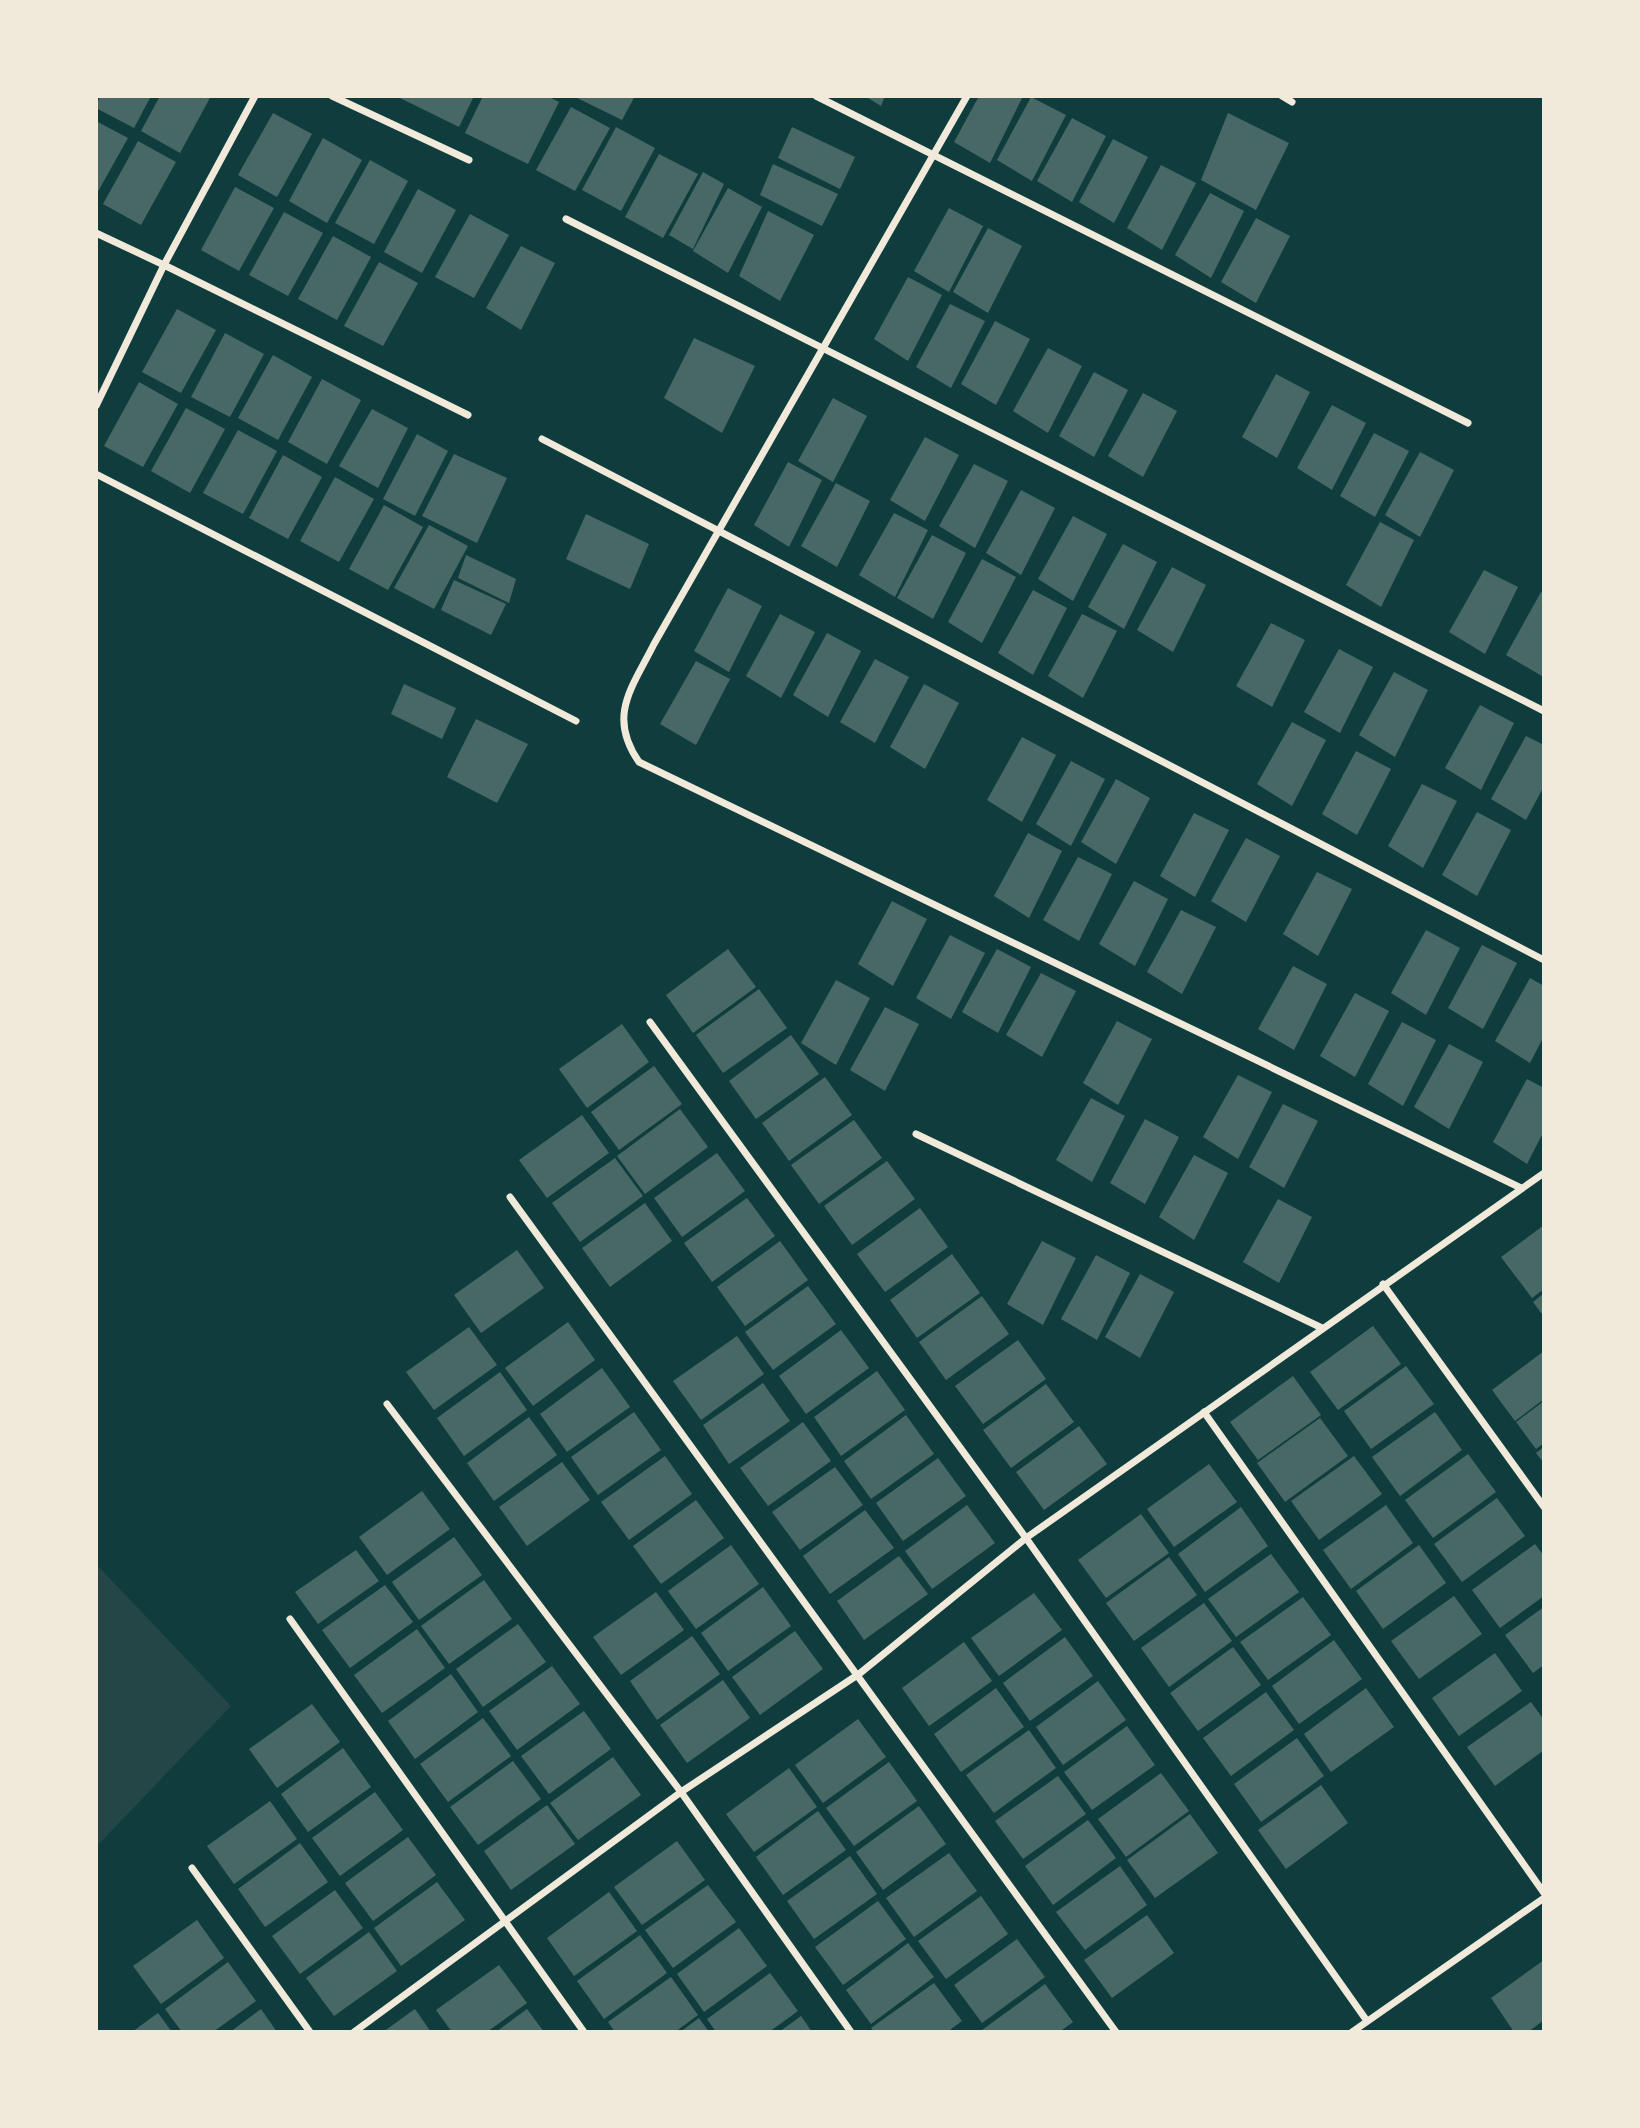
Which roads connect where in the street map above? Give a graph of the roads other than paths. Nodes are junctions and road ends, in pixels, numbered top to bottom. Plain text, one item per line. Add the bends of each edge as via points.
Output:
1 (255, 96) edge
2 (332, 96) edge
3 (816, 96) edge
4 (967, 96) edge
5 (1282, 96) edge
6 (1292, 102) dead end
7 (933, 155) junction
8 (469, 160) dead end
9 (566, 219) dead end
10 (96, 233) edge
11 (164, 265) junction
12 (822, 348) junction
13 (96, 407) edge
14 (468, 415) dead end
15 (1468, 423) dead end
16 (542, 439) dead end
17 (96, 474) edge
18 (718, 530) junction
19 (1544, 711) edge
20 (576, 721) dead end
21 (1544, 960) edge
22 (650, 1022) dead end
23 (916, 1134) dead end
24 (1544, 1172) edge
25 (1521, 1188) junction
26 (510, 1197) dead end
27 (1383, 1284) junction
28 (1322, 1328) junction
29 (387, 1404) dead end
30 (1204, 1412) junction
31 (1544, 1507) edge
32 (1026, 1538) junction
33 (290, 1619) dead end
34 (859, 1674) junction
35 (681, 1792) junction
36 (192, 1868) dead end
37 (1544, 1895) edge
38 (505, 1921) junction
39 (1367, 2021) junction
40 (310, 2032) edge
41 (354, 2032) edge
42 (584, 2032) edge
43 (851, 2032) edge
44 (1116, 2032) edge
45 (1352, 2032) edge

1 - 11 street
2 - 8 street
3 - 7 street
4 - 7 street
5 - 6 street
7 - 12 street
7 - 15 street
9 - 12 street
10 - 11 street
11 - 13 street
11 - 14 street
12 - 18 street
12 - 19 street
16 - 18 street
17 - 20 street
18 - 21 street
18 - 25 street via 627,698 623,733 639,762
22 - 32 street
23 - 28 street
24 - 25 street
25 - 27 street
26 - 34 street
27 - 28 street
27 - 31 street
28 - 30 street
29 - 35 street
30 - 32 street
30 - 37 street
32 - 34 street
32 - 39 street
33 - 38 street
34 - 35 street
34 - 44 street
35 - 38 street
35 - 43 street
36 - 40 street
37 - 39 street
38 - 41 street
38 - 42 street
39 - 45 street

